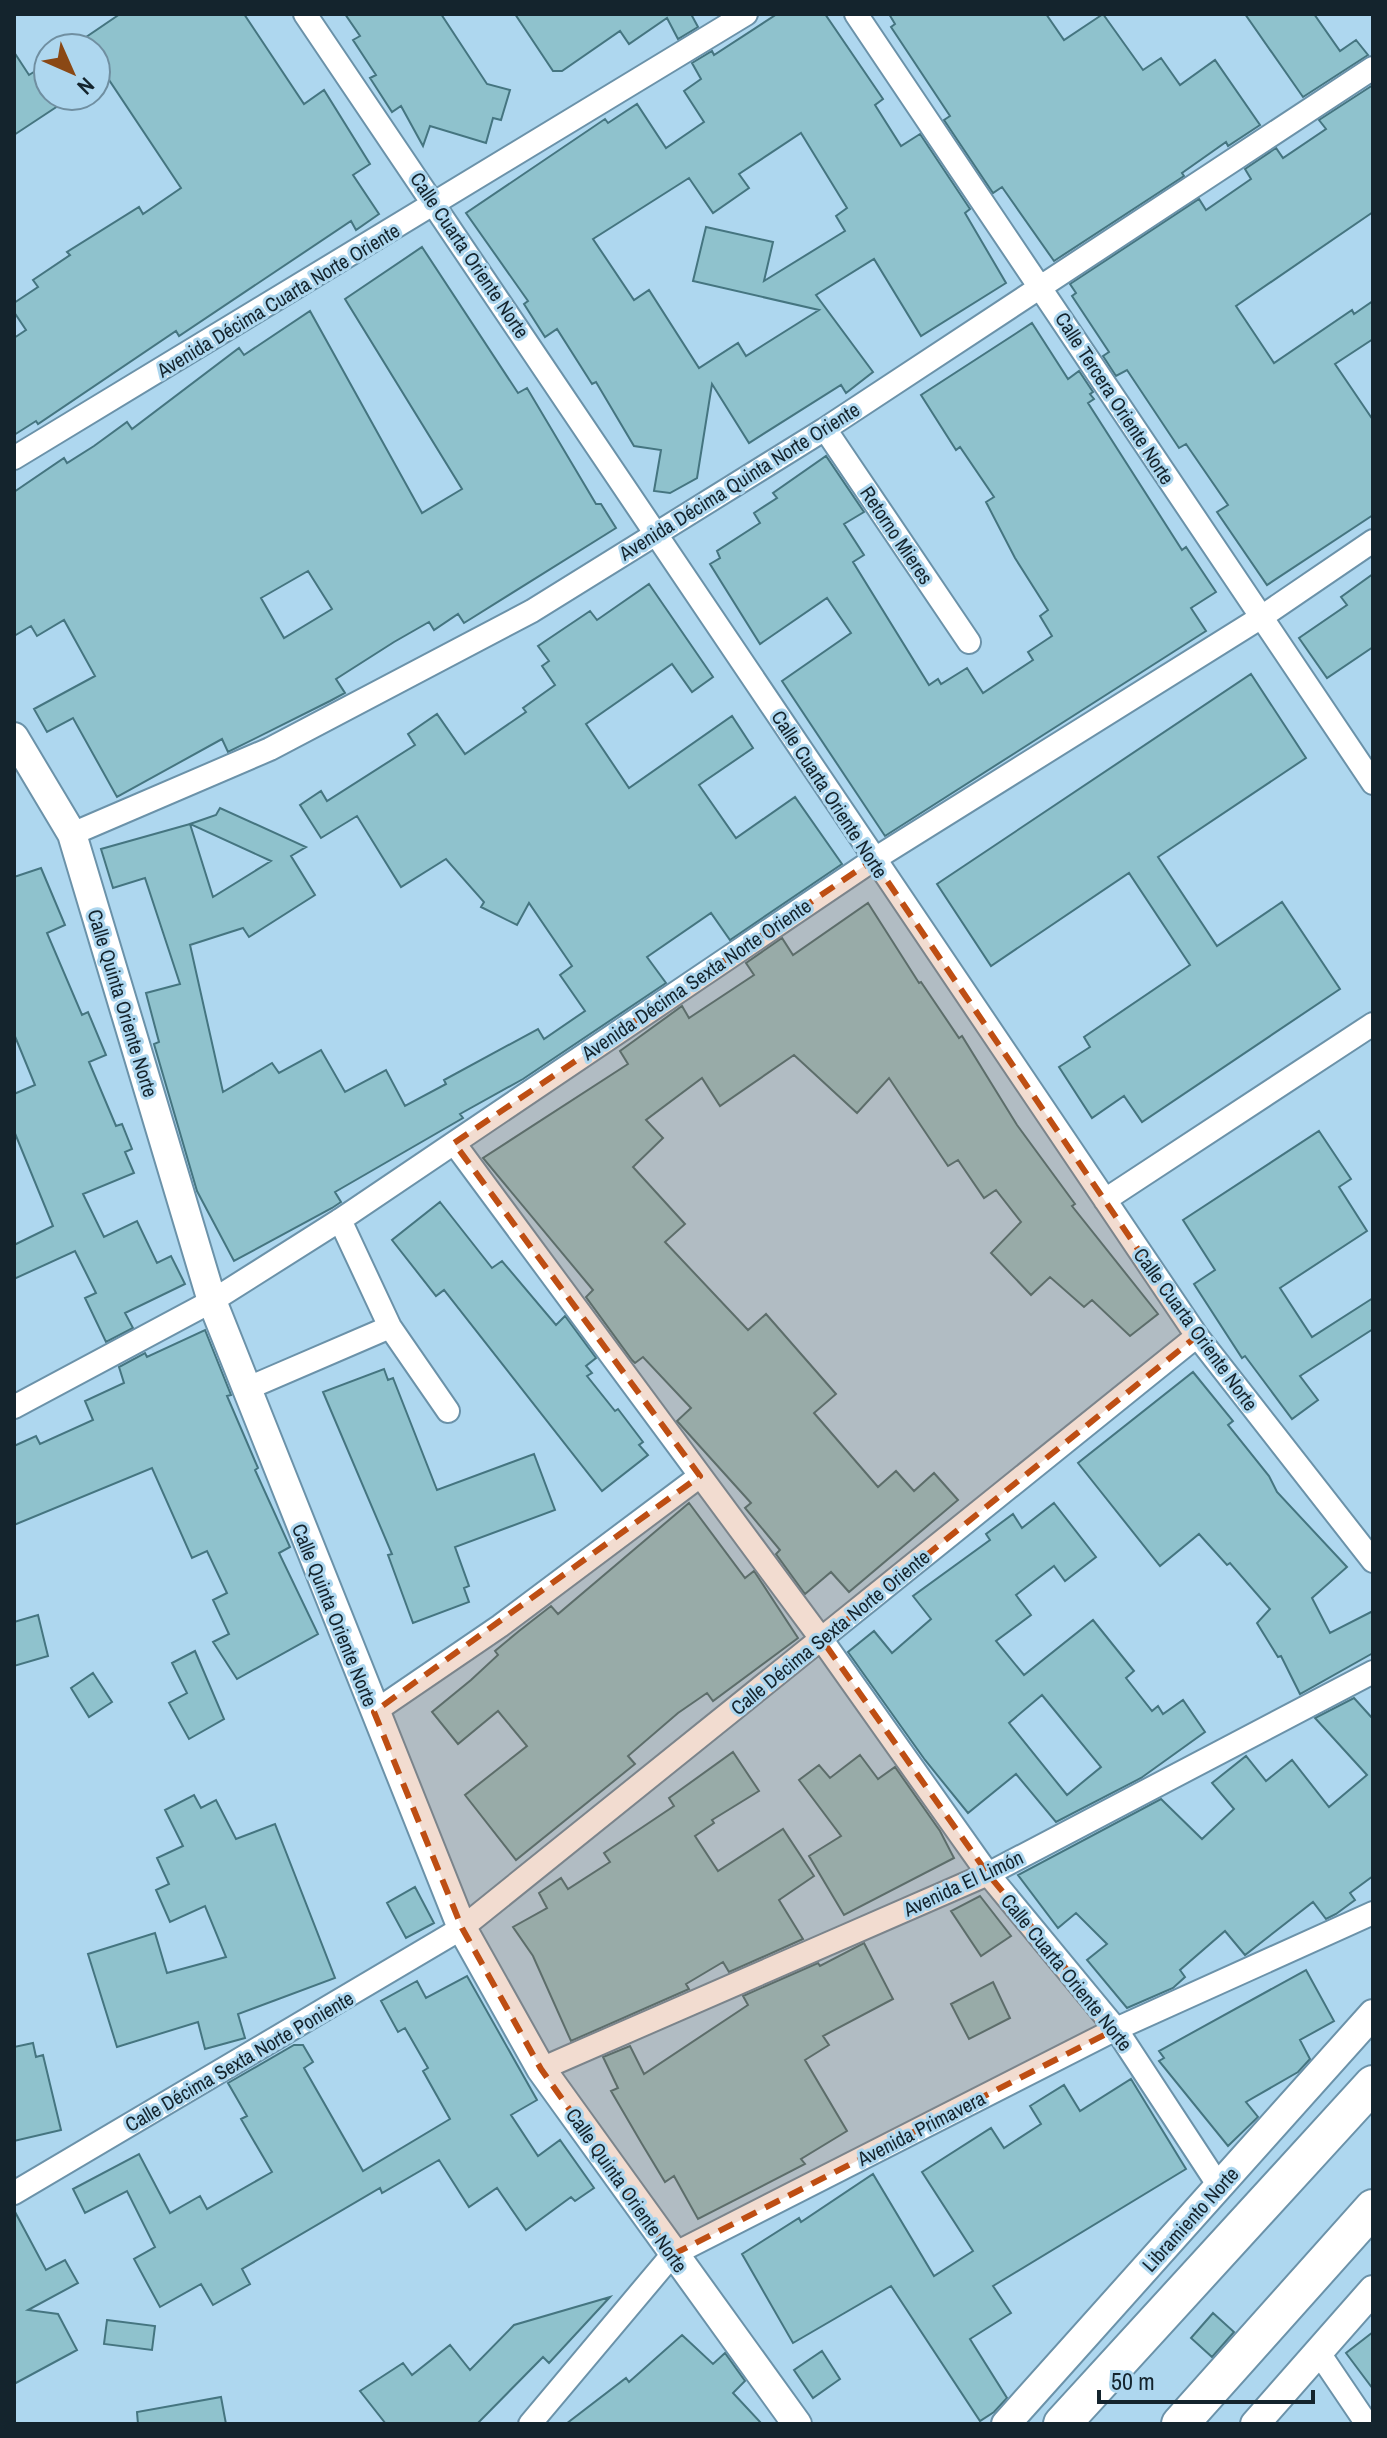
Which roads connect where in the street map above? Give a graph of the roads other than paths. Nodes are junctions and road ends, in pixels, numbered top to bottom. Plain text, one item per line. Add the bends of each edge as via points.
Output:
1 (305, 14) edge
2 (746, 14) edge
3 (856, 14) edge
4 (1373, 68) edge
5 (436, 205) junction
6 (1042, 287) junction
7 (825, 429) junction
8 (14, 458) edge
9 (658, 533) junction
10 (1373, 541) edge
11 (1260, 618) junction
12 (969, 642) dead end
13 (14, 737) edge
14 (1373, 783) edge
15 (72, 834) junction
16 (873, 860) junction
17 (1373, 1024) edge
18 (454, 1143) junction
19 (1105, 1200) junction
20 (340, 1220) junction
21 (212, 1301) junction
22 (390, 1327) junction
23 (1197, 1336) junction
24 (246, 1389) junction
25 (14, 1407) edge
26 (448, 1411) dead end
27 (700, 1476) junction
28 (1373, 1561) edge
29 (822, 1640) junction
30 (1373, 1672) edge
31 (374, 1712) junction
32 (988, 1874) junction
33 (1373, 1913) edge
34 (462, 1928) junction
35 (1373, 2014) edge
36 (1116, 2029) junction
37 (541, 2069) junction
38 (1373, 2084) edge
39 (1219, 2186) junction
40 (14, 2193) edge
41 (1373, 2208) edge
42 (672, 2255) junction
43 (1373, 2290) edge
44 (1319, 2353) junction
45 (530, 2424) edge
46 (797, 2424) edge
47 (1006, 2424) edge
48 (1062, 2424) edge
49 (1180, 2424) edge
50 (1255, 2424) edge
51 (1367, 2424) edge

1 - 5 street, Calle Cuarta Oriente Norte
2 - 5 street, Avenida Décima Cuarta Norte Oriente
3 - 6 street, Calle Tercera Oriente Norte
4 - 6 street, Avenida Décima Quinta Norte Oriente
5 - 8 street, Avenida Décima Cuarta Norte Oriente
5 - 9 street, Calle Cuarta Oriente Norte
6 - 7 street, Avenida Décima Quinta Norte Oriente
6 - 11 street, Calle Tercera Oriente Norte
7 - 9 street, Avenida Décima Quinta Norte Oriente
7 - 12 street, Retorno Mieres
9 - 15 street, Avenida Décima Quinta Norte Oriente via 532,611 270,749
9 - 16 street, Calle Cuarta Oriente Norte
10 - 11 street, Avenida Décima Sexta Norte Oriente
11 - 14 street, Calle Tercera Oriente Norte
11 - 16 street, Avenida Décima Sexta Norte Oriente
13 - 15 street, Calle Quinta Oriente Norte
15 - 21 street, Calle Quinta Oriente Norte
16 - 18 street, Avenida Décima Sexta Norte Oriente
16 - 19 street, Calle Cuarta Oriente Norte
17 - 19 street
18 - 20 street, Avenida Décima Sexta Norte Oriente
18 - 27 street, Calle Cuarta Oriente Norte
19 - 23 street, Calle Cuarta Oriente Norte
20 - 21 street, Avenida Décima Sexta Norte Oriente
20 - 22 street
21 - 24 street, Calle Quinta Oriente Norte
21 - 25 street, Avenida Décima Sexta Norte Oriente
22 - 24 street
22 - 26 street
23 - 28 street, Calle Cuarta Oriente Norte
23 - 29 street, Calle Décima Sexta Norte Oriente
24 - 31 street, Calle Quinta Oriente Norte
27 - 29 street, Calle Cuarta Oriente Norte
27 - 31 street via 500,1626
29 - 32 street, Calle Cuarta Oriente Norte
29 - 34 street, Calle Décima Sexta Norte Oriente
30 - 32 street, Avenida El Limón
31 - 34 street, Calle Quinta Oriente Norte
32 - 36 street, Calle Cuarta Oriente Norte
32 - 37 street, Avenida El Limón
33 - 36 street, Avenida Primavera
34 - 37 street, Calle Quinta Oriente Norte
34 - 40 street, Calle Décima Sexta Norte Poniente
35 - 39 street, Libramiento Norte
36 - 39 street, Calle Cuarta Oriente Norte
36 - 42 street, Avenida Primavera
37 - 42 street, Calle Quinta Oriente Norte
38 - 48 highway
39 - 47 street, Libramiento Norte
41 - 49 highway
42 - 45 street, Avenida Primavera
42 - 46 street, Calle Quinta Oriente Norte
43 - 44 street
44 - 50 street
44 - 51 street

